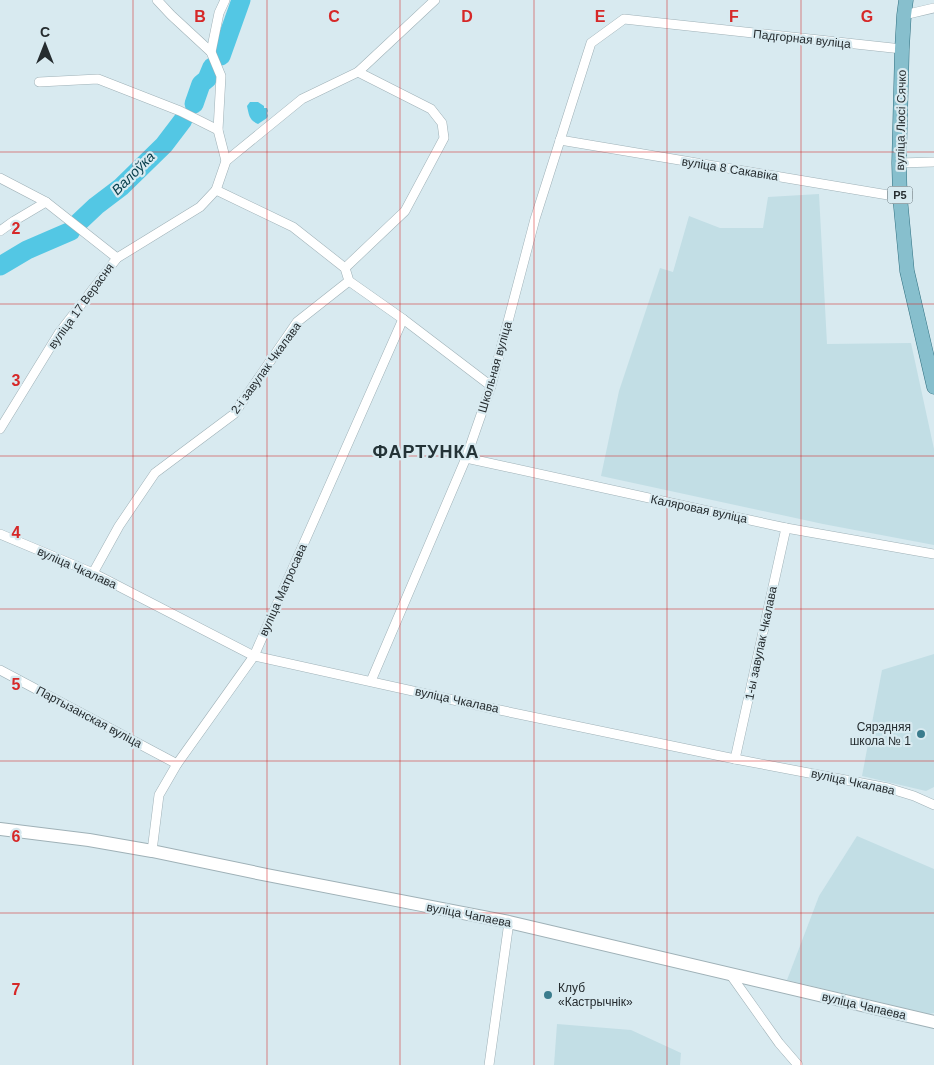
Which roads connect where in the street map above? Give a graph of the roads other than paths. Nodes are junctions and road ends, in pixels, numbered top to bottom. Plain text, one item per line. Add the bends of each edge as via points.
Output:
1 (157, 0) edge
2 (225, 0) edge
3 (435, 0) edge
4 (906, 0) edge
5 (934, 8) edge
6 (904, 15) junction
7 (590, 43) joint
8 (902, 49) junction
9 (211, 52) junction
10 (358, 72) junction
11 (39, 82) dead end
12 (218, 130) junction
13 (560, 140) junction
14 (226, 161) junction
15 (934, 162) edge
16 (899, 163) junction
17 (0, 178) edge
18 (216, 190) junction
19 (900, 197) junction
20 (46, 202) junction
21 (0, 231) edge
22 (117, 258) junction
23 (345, 268) junction
24 (349, 281) junction
25 (403, 319) junction
26 (491, 386) junction
27 (934, 387) edge
28 (0, 429) edge
29 (466, 458) junction
30 (786, 528) junction
31 (0, 534) edge
32 (934, 554) edge
33 (93, 573) junction
34 (254, 656) junction
35 (0, 670) edge
36 (371, 681) junction
37 (735, 759) junction
38 (177, 764) junction
39 (934, 805) edge
40 (0, 829) edge
41 (152, 851) junction
42 (509, 922) junction
43 (730, 974) junction
44 (934, 1022) edge
45 (490, 1065) edge
46 (798, 1065) edge

1 - 9 street
2 - 9 street
3 - 10 street
4 - 6 main road, вуліца Люсі Сячко / Р5
5 - 6 street
6 - 8 main road, вуліца Люсі Сячко / Р5
7 - 8 street, Падгорная вуліца via 624,19
7 - 13 street, Школьная вуліца
8 - 16 main road, вуліца Люсі Сячко / Р5
9 - 12 street via 221,76
10 - 14 street via 302,99
10 - 23 street via 431,109 442,123 444,138 405,211
11 - 12 street via 98,79 180,111
12 - 14 street
13 - 19 street, вуліца 8 Сакавіка
13 - 26 street, Школьная вуліца via 535,219
14 - 18 street, вуліца 17 Верасня
15 - 16 street
16 - 19 main road, вуліца Люсі Сячко / Р5
17 - 20 street
18 - 22 street, вуліца 17 Верасня via 200,207
18 - 23 street via 293,227
19 - 27 main road, вуліца Люсі Сячко / Р5 via 907,271
20 - 21 street
20 - 22 street
22 - 28 street, вуліца 17 Верасня via 59,332
23 - 24 street
24 - 25 street
24 - 33 street, 2-і завулак Чкалава via 297,322 234,414 155,473 119,526
25 - 26 street
25 - 34 street, вуліца Матросава
26 - 29 street, Школьная вуліца
29 - 30 street, Каляровая вуліца
29 - 36 street, Школьная вуліца
30 - 32 street, Каляровая вуліца
30 - 37 street, 1-ы завулак Чкалава
31 - 33 street, вуліца Чкалава
33 - 34 street, вуліца Чкалава
34 - 36 street, вуліца Чкалава
34 - 38 street, вуліца Матросава
35 - 38 street, Партызанская вуліца
36 - 37 street, вуліца Чкалава
37 - 39 street, вуліца Чкалава via 888,788
38 - 41 street, вуліца Матросава via 159,796
40 - 41 street, вуліца Чапаева
41 - 42 street, вуліца Чапаева
42 - 43 street, вуліца Чапаева
42 - 45 street
43 - 44 street, вуліца Чапаева
43 - 46 street

